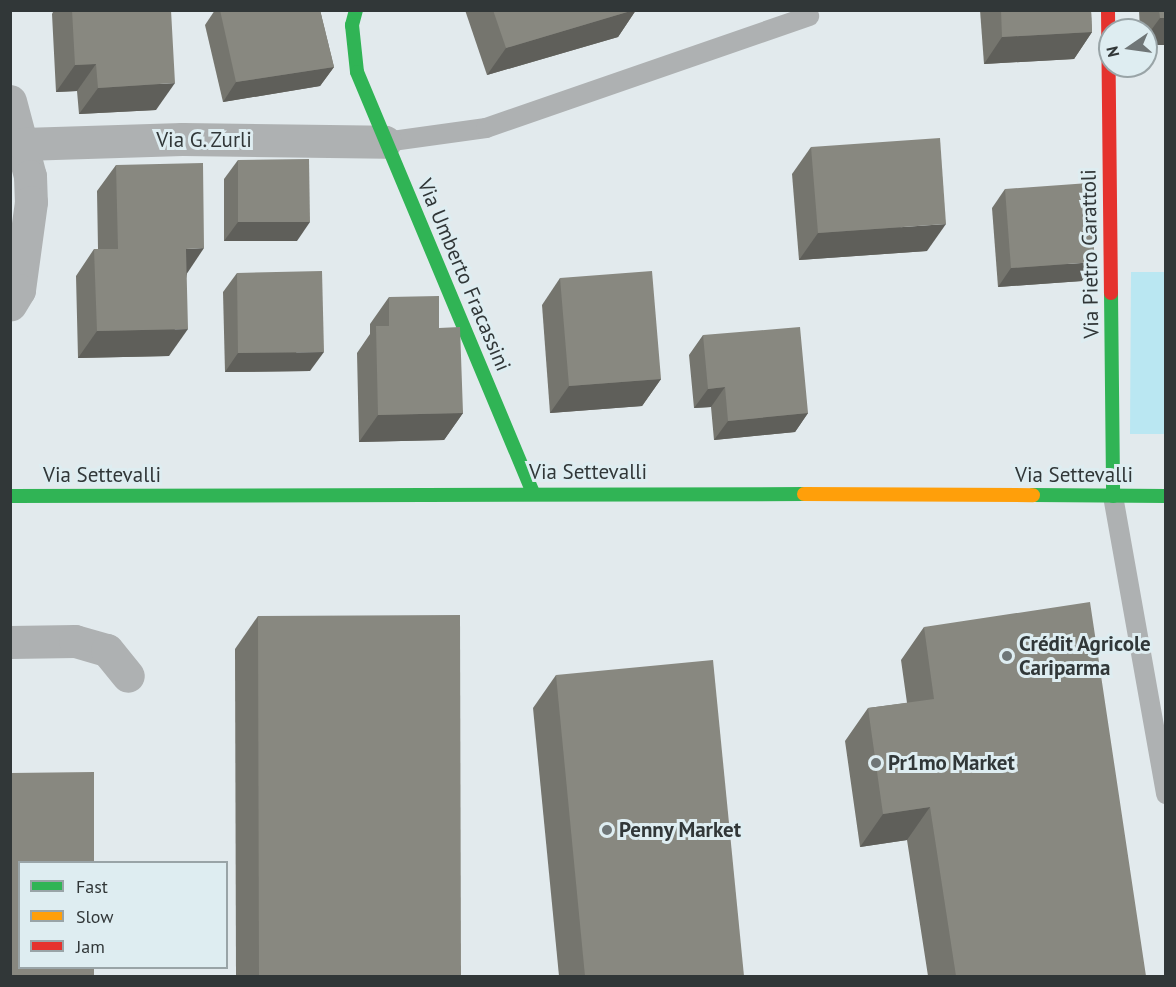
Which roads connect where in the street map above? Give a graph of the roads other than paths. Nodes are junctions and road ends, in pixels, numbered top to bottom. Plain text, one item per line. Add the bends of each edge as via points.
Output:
1 (356, 10) edge
2 (1108, 10) edge
3 (809, 16) dead end
4 (10, 101) edge
5 (385, 142) junction
6 (23, 144) junction
7 (20, 177) edge
8 (10, 305) edge
9 (533, 493) junction
10 (10, 496) edge
11 (1113, 496) junction
12 (1166, 496) edge
13 (10, 642) edge
14 (128, 676) dead end
15 (1166, 794) edge

1 - 5 main road, Via Umberto Fracassini via 352,25 357,72
2 - 11 main road, Via Pietro Carattoli
3 - 5 lane via 486,128
4 - 6 street
5 - 6 street, Via G. Zurli via 182,139
5 - 9 main road, Via Umberto Fracassini
6 - 7 street
7 - 8 street via 31,202 19,290
9 - 10 main road, Via Settevalli
9 - 11 main road, Via Settevalli
11 - 12 main road, Via Settevalli
11 - 15 lane
13 - 14 street via 75,641 106,650

